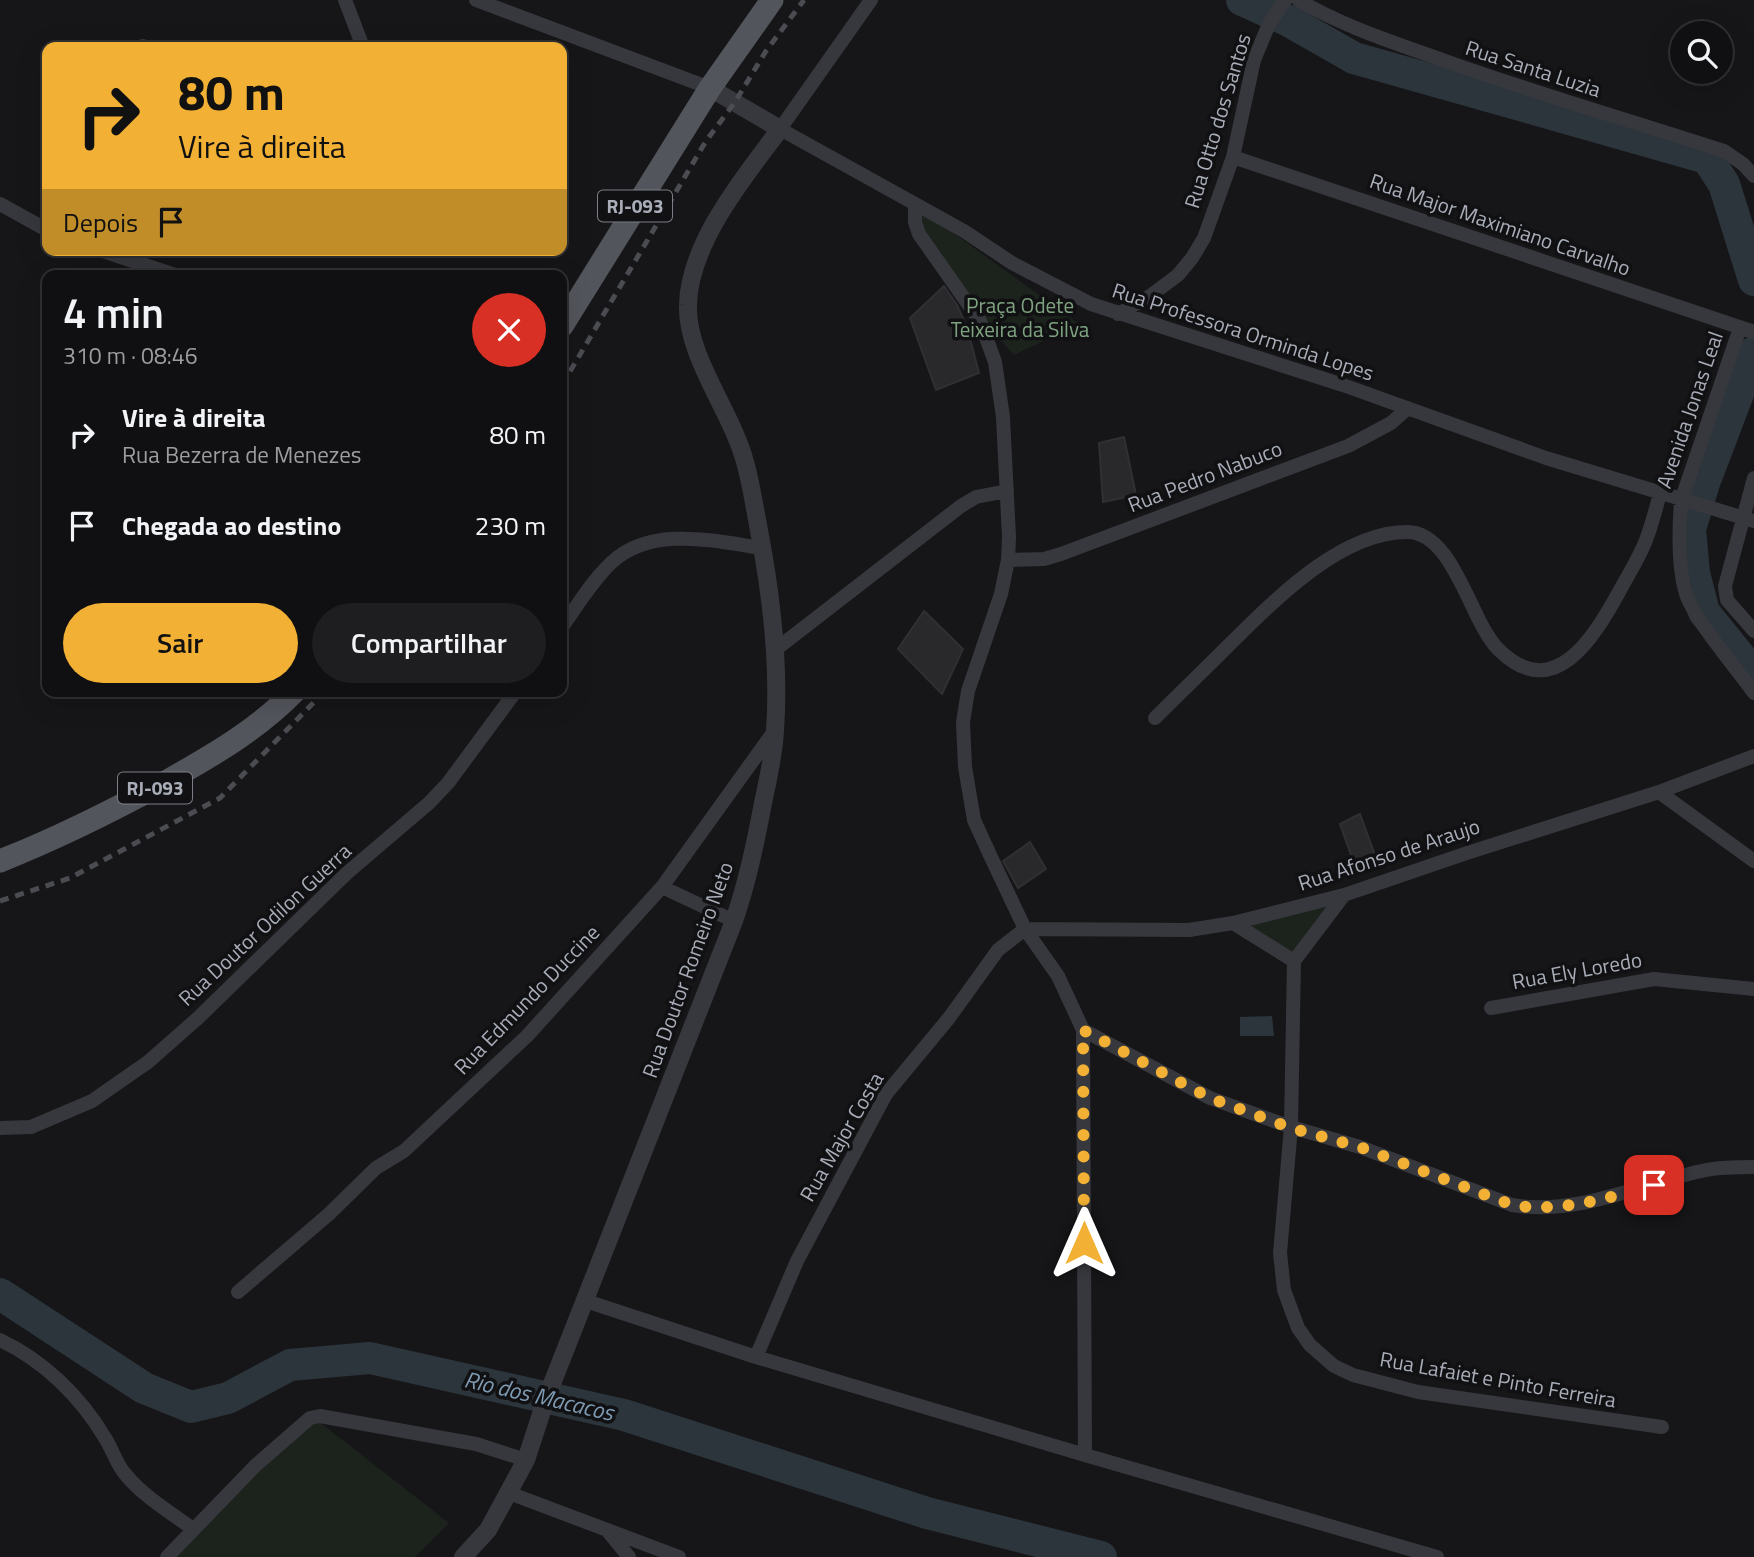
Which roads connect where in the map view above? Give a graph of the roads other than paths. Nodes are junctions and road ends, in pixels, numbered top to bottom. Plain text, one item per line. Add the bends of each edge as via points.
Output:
1 (345, 0) edge
2 (476, 0) edge
3 (772, 0) edge
4 (871, 0) edge
5 (1298, 0) edge
6 (1283, 2) edge
7 (361, 42) edge
8 (710, 88) junction
9 (780, 129) junction
10 (1233, 156) junction
11 (1754, 176) edge
12 (0, 204) edge
13 (915, 205) junction
14 (42, 227) edge
15 (118, 256) edge
16 (159, 270) edge
17 (1118, 314) junction
18 (567, 318) edge
19 (1749, 331) edge
20 (1408, 408) junction
21 (1754, 478) edge
22 (1007, 491) junction
23 (1660, 494) junction
24 (1686, 502) junction
25 (1749, 520) edge
26 (762, 548) junction
27 (1008, 560) junction
28 (567, 620) edge
29 (1754, 631) edge
30 (775, 650) junction
31 (1754, 693) edge
32 (289, 697) edge
33 (512, 697) edge
34 (1155, 718) dead end
35 (775, 730) junction
36 (1754, 756) edge
37 (1659, 792) junction
38 (0, 860) edge
39 (1754, 861) edge
40 (662, 887) junction
41 (1344, 895) junction
42 (734, 921) junction
43 (1233, 923) junction
44 (1025, 929) junction
45 (1294, 961) junction
46 (1754, 989) edge
47 (1491, 1008) dead end
48 (1083, 1030) junction
49 (0, 1128) edge
50 (1291, 1128) junction
51 (1754, 1167) edge
52 (238, 1292) dead end
53 (586, 1301) junction
54 (0, 1340) edge
55 (756, 1357) junction
56 (1662, 1427) dead end
57 (1085, 1455) junction
58 (526, 1460) junction
59 (509, 1493) junction
60 (607, 1529) junction
61 (193, 1530) junction
62 (488, 1530) junction
63 (167, 1557) edge
64 (463, 1557) edge
65 (483, 1557) edge
66 (629, 1557) edge
67 (679, 1557) edge
68 (1437, 1557) edge

1 - 7 street
2 - 8 street
3 - 8 main road, RJ-093
4 - 9 street
5 - 11 street, Rua Santa Luzia via 1358,30 1463,68 1724,151
6 - 10 street, Rua Otto dos Santos via 1254,61
8 - 9 street
8 - 18 main road, RJ-093
9 - 13 street, Rua Professora Orminda Lopes
9 - 26 street, Rua Doutor Romeiro Neto via 712,228 687,305 691,334 746,463
10 - 17 street, Rua Otto dos Santos via 1204,238 1192,258 1164,287
10 - 19 street, Rua Major Maximiano Carvalho
12 - 14 street
13 - 17 street, Rua Professora Orminda Lopes via 1062,290
13 - 22 street via 919,234 980,321 992,349 1003,417
15 - 16 street
17 - 20 street, Rua Professora Orminda Lopes
19 - 24 street, Avenida Jonas Leal
20 - 23 street, Rua Professora Orminda Lopes
20 - 27 street, Rua Pedro Nabuco via 1371,435 1296,466 1061,554
21 - 25 street
22 - 27 street
22 - 30 street via 976,497 961,506
23 - 24 street, Rua Professora Orminda Lopes
23 - 34 street via 1645,544 1597,631 1571,659 1552,669 1513,663 1495,646 1442,552 1426,537 1407,532 1363,542 1310,572 1273,602
24 - 25 street, Rua Professora Orminda Lopes
24 - 31 street, Avenida Jonas Leal via 1681,546 1686,594
25 - 29 street via 1725,586 1727,600
26 - 28 street via 673,538 651,542 612,561
26 - 30 street, Rua Doutor Romeiro Neto
27 - 44 street via 968,691 963,722 965,767 974,820
30 - 35 street, Rua Doutor Romeiro Neto
32 - 38 main road, RJ-093 via 243,736 117,809
33 - 49 street, Rua Doutor Odilon Guerra via 429,803 347,873 148,1062 92,1101 31,1127
35 - 40 street, Rua Edmundo Duccine
35 - 42 street, Rua Doutor Romeiro Neto via 756,845
36 - 37 street, Rua Afonso de Araujo
37 - 39 street
37 - 41 street, Rua Afonso de Araujo
40 - 42 street
40 - 52 street, Rua Edmundo Duccine via 527,1036 404,1150 376,1168
41 - 43 street, Rua Afonso de Araujo
41 - 45 street
42 - 53 street, Rua Doutor Romeiro Neto
43 - 44 street, Rua Afonso de Araujo via 1189,930
43 - 45 street
44 - 48 street via 1058,976
44 - 55 street, Rua Major Costa via 998,950 886,1094 797,1261
45 - 50 street, Rua Lafaiet e Pinto Ferreira
46 - 47 street, Rua Ely Loredo via 1654,979
48 - 50 street via 1210,1098
48 - 57 street
50 - 51 street via 1360,1147 1512,1205 1536,1209 1614,1197 1709,1170
50 - 56 street, Rua Lafaiet e Pinto Ferreira via 1280,1253 1284,1290 1298,1328 1335,1366 1418,1392
53 - 55 street
53 - 58 street, Rua Doutor Romeiro Neto
54 - 61 street via 33,1359 73,1395 130,1480
55 - 57 street
57 - 68 street
58 - 59 street, Rua Doutor Romeiro Neto
58 - 61 street via 476,1444 320,1416 310,1418
59 - 60 street
59 - 62 street, Rua Doutor Romeiro Neto
60 - 66 street
60 - 67 street
61 - 63 street
62 - 64 street
62 - 65 street

